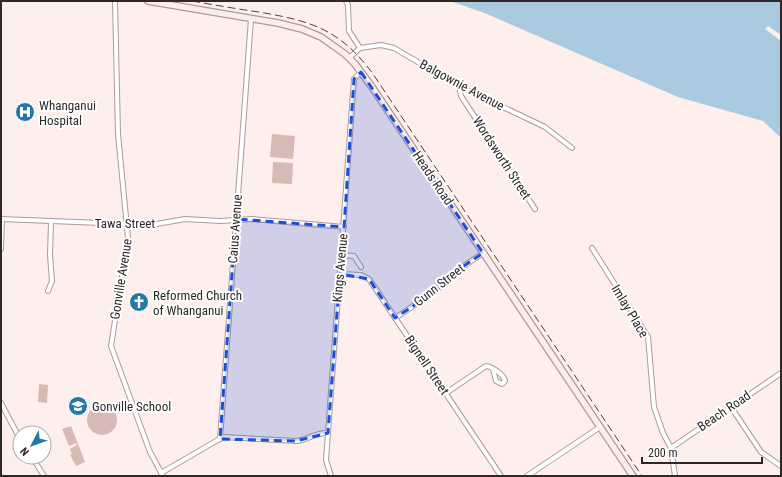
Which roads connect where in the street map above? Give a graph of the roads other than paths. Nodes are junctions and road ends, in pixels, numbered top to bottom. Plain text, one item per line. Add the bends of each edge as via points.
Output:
1 (115, 1) edge
2 (148, 1) edge
3 (346, 2) edge
4 (174, 3) edge
5 (251, 19) junction
6 (360, 48) junction
7 (349, 58) junction
8 (361, 72) junction
9 (459, 86) junction
10 (572, 148) dead end
11 (535, 209) dead end
12 (2, 219) edge
13 (236, 219) junction
14 (51, 222) junction
15 (128, 225) junction
16 (344, 227) junction
17 (592, 248) dead end
18 (1, 249) edge
19 (483, 253) junction
20 (341, 255) junction
21 (361, 267) dead end
22 (340, 274) junction
23 (48, 291) dead end
24 (395, 318) junction
25 (493, 369) dead end
26 (781, 373) edge
27 (446, 393) junction
28 (1, 403) edge
29 (731, 407) junction
30 (13, 425) edge
31 (600, 427) junction
32 (328, 433) junction
33 (220, 439) junction
34 (671, 448) junction
35 (37, 465) edge
36 (781, 466) edge
37 (162, 474) edge
38 (44, 476) edge
39 (331, 476) edge
40 (501, 476) edge
41 (527, 476) edge
42 (633, 476) edge
43 (675, 476) edge

1 - 15 street, Gonville Avenue via 118,134
2 - 4 main road, Heads Road
3 - 6 street via 348,31
4 - 5 main road, Heads Road
5 - 7 main road, Heads Road via 302,29 329,42
5 - 13 street, Caius Avenue
6 - 7 street
6 - 9 street, Balgownie Avenue via 381,44 394,48
7 - 8 main road, Heads Road
8 - 16 street, Kings Avenue via 354,79
8 - 19 main road, Heads Road
9 - 10 street, Balgownie Avenue via 545,127
9 - 11 street, Wordsworth Street via 459,93
12 - 14 street, Tawa Street
12 - 18 street
13 - 15 street, Tawa Street via 185,219 151,225
13 - 16 street, Tawa Street
13 - 33 street, Caius Avenue
14 - 15 street, Tawa Street
14 - 23 street via 52,281
15 - 37 street, Gonville Avenue via 128,246 112,350 150,452
16 - 20 street, Kings Avenue
17 - 34 street, Imlay Place via 648,337 654,407
19 - 24 street, Gunn Street via 455,272 436,291
19 - 31 main road, Heads Road
20 - 21 street via 354,256
20 - 22 street, Kings Avenue
22 - 24 street, Bignell Street via 361,275 369,279
22 - 32 street, Kings Avenue
24 - 27 street, Bignell Street
25 - 27 street via 483,368
26 - 29 street, Beach Road
27 - 40 street, Bignell Street
28 - 30 street
29 - 34 street, Beach Road
29 - 36 street via 761,452
31 - 41 street
31 - 42 main road, Heads Road
32 - 33 street via 319,433 305,440 296,441 229,437
32 - 39 street, Kings Avenue via 327,468
33 - 37 street
34 - 43 street
35 - 38 street

